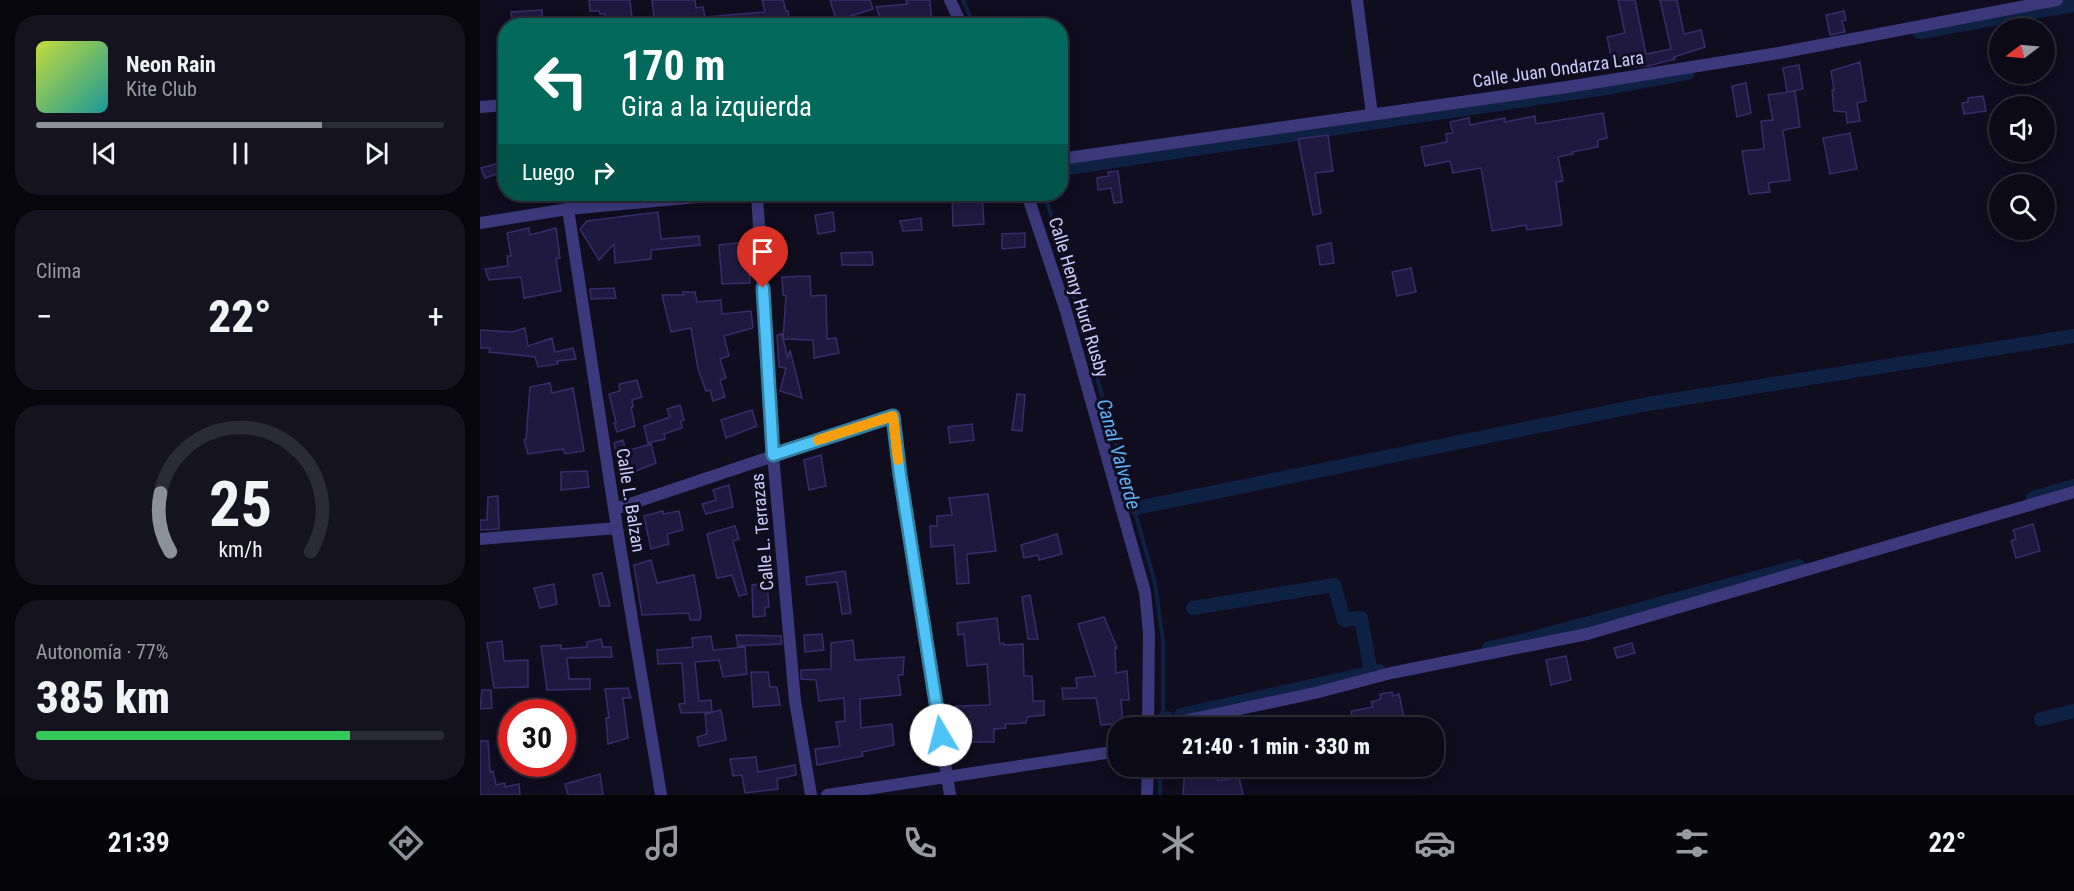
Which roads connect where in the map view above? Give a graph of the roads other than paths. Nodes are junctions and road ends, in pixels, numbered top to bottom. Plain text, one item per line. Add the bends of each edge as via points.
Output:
1 (950, 0) edge
2 (1357, 0) edge
3 (2057, 0) edge
4 (958, 18) edge
5 (498, 106) edge
6 (480, 107) edge
7 (1372, 114) junction
8 (1068, 158) edge
9 (654, 201) edge
10 (757, 201) edge
11 (1029, 201) edge
12 (568, 209) junction
13 (480, 223) edge
14 (773, 455) junction
15 (2074, 492) edge
16 (615, 509) junction
17 (617, 528) junction
18 (480, 539) edge
19 (1148, 717) edge
20 (1209, 717) edge
21 (1108, 753) edge
22 (947, 776) junction
23 (1148, 777) edge
24 (661, 795) edge
25 (812, 795) edge
26 (826, 795) edge
27 (950, 795) edge
28 (1147, 795) edge

1 - 4 street
2 - 7 street
3 - 7 street, Calle Juan Ondarza Lara via 1779,53
5 - 6 street
7 - 8 street, Calle Juan Ondarza Lara
9 - 12 street
10 - 14 street, Calle L. Terrazas
11 - 19 street, Calle Henry Hurd Rusby via 1065,308 1145,592
12 - 13 street
12 - 16 street, Calle L. Balzan
14 - 16 street
14 - 22 street via 893,416
14 - 25 street, Calle L. Terrazas via 795,701
15 - 20 street via 1587,634 1391,673
16 - 17 street, Calle L. Balzan
17 - 18 street
17 - 24 street, Calle L. Balzan
21 - 22 street
22 - 26 street
22 - 27 street
23 - 28 street

